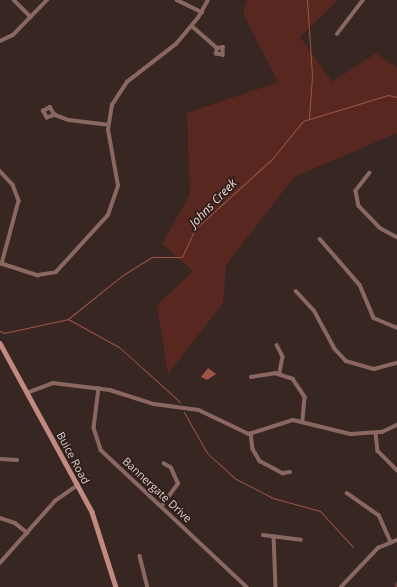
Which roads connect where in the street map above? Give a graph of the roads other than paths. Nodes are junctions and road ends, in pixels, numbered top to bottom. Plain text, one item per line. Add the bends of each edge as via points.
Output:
1 (14, 0) edge
2 (47, 0) edge
3 (177, 0) edge
4 (208, 0) edge
5 (363, 0) edge
6 (202, 12) junction
7 (31, 17) junction
8 (192, 26) junction
9 (337, 34) dead end
10 (0, 41) edge
11 (217, 48) dead end
12 (56, 115) dead end
13 (108, 125) junction
14 (0, 171) edge
15 (370, 173) dead end
16 (397, 237) edge
17 (320, 240) dead end
18 (1, 264) edge
19 (296, 291) dead end
20 (397, 328) edge
21 (0, 344) edge
22 (277, 345) dead end
23 (397, 363) edge
24 (280, 373) junction
25 (251, 376) dead end
26 (100, 388) junction
27 (28, 392) junction
28 (303, 421) junction
29 (397, 425) edge
30 (251, 433) junction
31 (376, 433) junction
32 (0, 459) edge
33 (16, 460) dead end
34 (164, 464) dead end
35 (397, 470) edge
36 (290, 472) dead end
37 (78, 485) junction
38 (347, 493) dead end
39 (161, 507) junction
40 (0, 518) edge
41 (28, 534) junction
42 (263, 535) dead end
43 (274, 536) junction
44 (301, 540) dead end
45 (397, 540) edge
46 (391, 542) junction
47 (140, 556) dead end
48 (0, 563) edge
49 (116, 587) edge
50 (148, 587) edge
51 (247, 587) edge
52 (276, 587) edge
53 (341, 587) edge

1 - 7 street
2 - 7 street
3 - 6 street
4 - 6 street
5 - 9 street
6 - 8 street
7 - 10 street via 13,35
8 - 11 street
8 - 13 street via 165,54 122,87 112,104
12 - 13 street via 81,123
13 - 18 street via 118,186 108,215 56,272 38,275
14 - 18 street via 15,187 19,201
15 - 16 street via 356,191 359,206 380,228
17 - 20 street via 360,285 374,318
19 - 23 street via 314,310 335,349 346,361 374,369
21 - 27 street, Buice Road
22 - 24 street via 283,358
24 - 25 street
24 - 28 street via 293,379 303,390 306,404
26 - 27 street via 53,383
26 - 30 street via 154,404 199,410 235,430
26 - 39 street, Bannergate Drive via 94,428 98,445
27 - 37 street, Buice Road
28 - 30 street via 282,421
28 - 31 street via 344,434
29 - 31 street
30 - 36 street via 253,450 260,460 284,473
31 - 35 street via 378,451
32 - 33 street
34 - 39 street via 171,468 178,484
37 - 41 street via 55,500
37 - 49 street, Buice Road via 104,540
38 - 46 street via 379,515
39 - 51 street, Bannergate Drive
40 - 41 street via 15,523
41 - 48 street
42 - 43 street
43 - 44 street
43 - 52 street
45 - 46 street
46 - 53 street via 378,548
47 - 50 street

